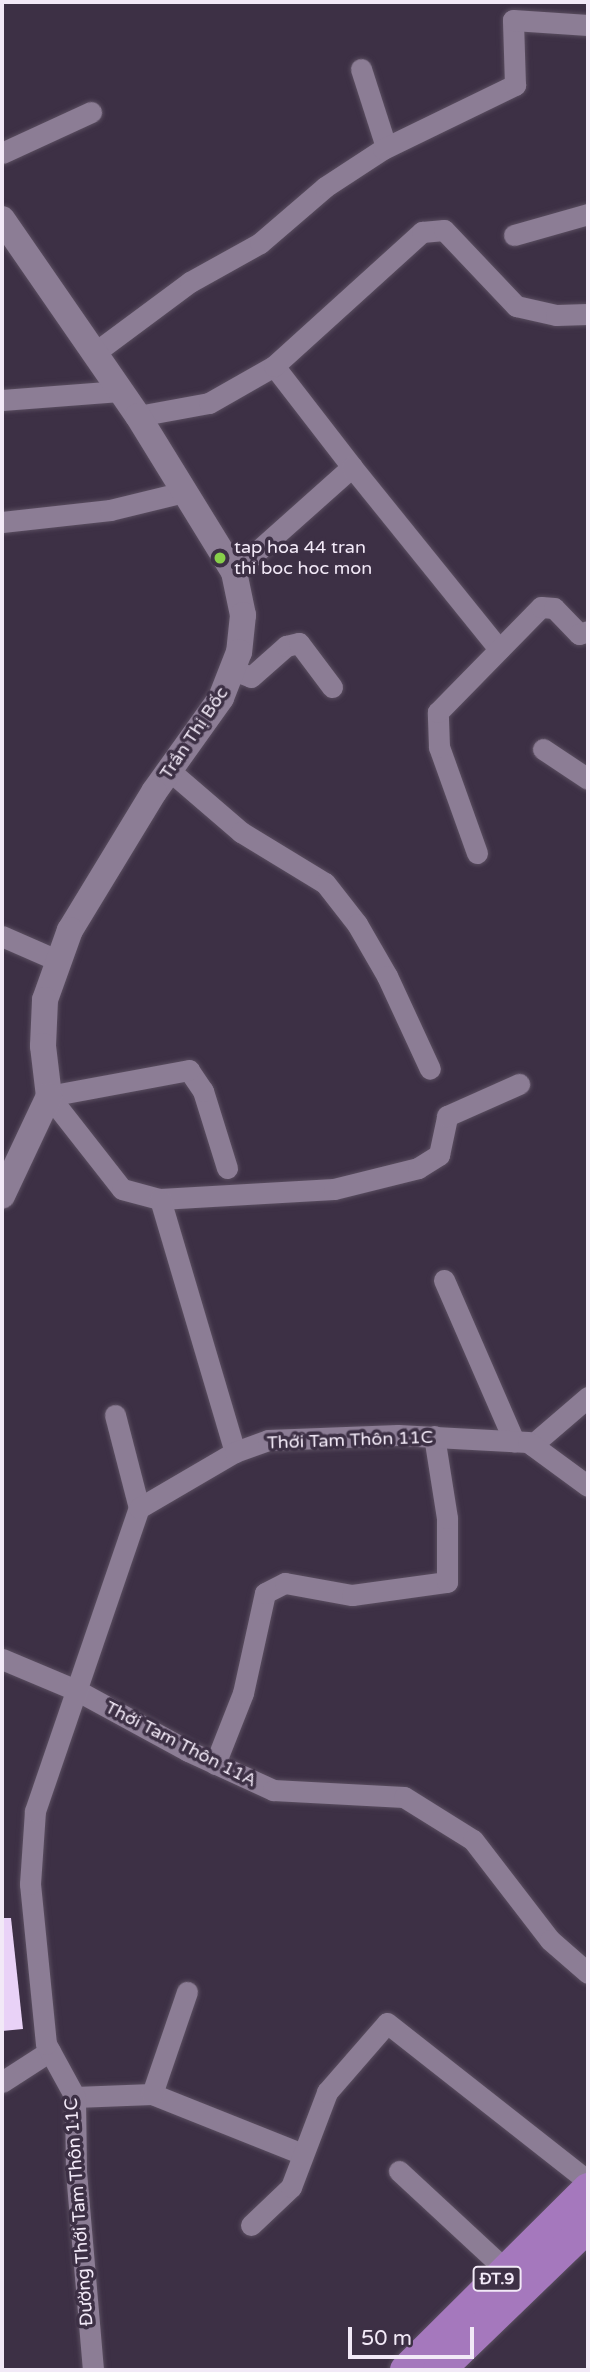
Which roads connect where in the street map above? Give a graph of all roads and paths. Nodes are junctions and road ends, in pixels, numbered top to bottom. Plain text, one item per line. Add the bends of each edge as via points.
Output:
1 (516, 11) edge
2 (588, 25) edge
3 (361, 69) dead end
4 (91, 112) dead end
5 (386, 147) junction
6 (2, 153) edge
7 (588, 214) edge
8 (2, 219) edge
9 (514, 235) dead end
10 (588, 314) edge
11 (93, 354) junction
12 (274, 366) junction
13 (120, 391) junction
14 (2, 400) edge
15 (138, 416) junction
16 (352, 467) junction
17 (184, 492) junction
18 (2, 522) edge
19 (234, 572) junction
20 (588, 631) edge
21 (499, 649) junction
22 (233, 670) junction
23 (332, 687) dead end
24 (543, 749) dead end
25 (170, 771) junction
26 (588, 779) edge
27 (477, 853) dead end
28 (2, 936) edge
29 (59, 961) junction
30 (430, 1069) dead end
31 (519, 1084) dead end
32 (49, 1096) junction
33 (227, 1168) dead end
34 (2, 1196) edge
35 (160, 1199) junction
36 (444, 1280) dead end
37 (588, 1397) edge
38 (115, 1415) dead end
39 (434, 1436) junction
40 (523, 1443) junction
41 (235, 1452) junction
42 (588, 1486) edge
43 (139, 1508) junction
44 (2, 1659) edge
45 (78, 1691) junction
46 (215, 1763) junction
47 (588, 1973) edge
48 (187, 1992) dead end
49 (50, 2051) junction
50 (2, 2081) edge
51 (152, 2094) junction
52 (75, 2097) junction
53 (303, 2154) junction
54 (399, 2172) dead end
55 (588, 2181) edge
56 (588, 2189) edge
57 (251, 2225) dead end
58 (588, 2225) edge
59 (506, 2270) junction
60 (93, 2370) edge
61 (406, 2370) edge
62 (440, 2370) edge

1 - 2 street
1 - 5 street via 515,85
3 - 5 street
4 - 6 street
5 - 11 street via 325,187 260,243 190,282
7 - 9 street
8 - 11 street, Trần Thị Bốc
10 - 12 street via 556,316 516,306 444,230 422,232
11 - 13 street, Trần Thị Bốc
12 - 15 street via 209,403
12 - 16 street
13 - 14 street
13 - 15 street, Trần Thị Bốc
15 - 17 street, Trần Thị Bốc
16 - 19 street
16 - 21 street
17 - 18 street via 110,510
17 - 19 street, Trần Thị Bốc
19 - 22 street, Trần Thị Bốc via 243,615
20 - 21 street via 579,634 554,608 544,606
21 - 27 street via 438,712 435,721 439,747
22 - 23 street via 251,677 286,646 299,642
22 - 25 street, Trần Thị Bốc via 222,698
24 - 26 street
25 - 29 street, Trần Thị Bốc via 70,930
25 - 30 street via 241,832 325,883 387,976
28 - 29 street
29 - 32 street, Trần Thị Bốc via 45,1000 43,1046
31 - 35 street via 447,1116 439,1155 418,1168 334,1189
32 - 33 street via 189,1070 204,1091
32 - 34 street
32 - 35 street via 122,1189
35 - 41 street
36 - 40 street
37 - 40 street
38 - 43 street
39 - 40 street, Thới Tam Thôn 11C
39 - 41 street, Thới Tam Thôn 11C via 268,1440
39 - 46 street via 447,1518 447,1583 352,1595 285,1583 265,1593 243,1693
40 - 42 street
41 - 43 street, Thới Tam Thôn 11C
43 - 45 street
44 - 45 street, Thới Tam Thôn 11A
45 - 46 street, Thới Tam Thôn 11A
45 - 49 street, Đường Thới Tam Thôn 11C via 35,1811 30,1884
46 - 47 street, Thới Tam Thôn 11A via 273,1790 404,1797 473,1840 550,1940
48 - 51 street
49 - 50 street
49 - 52 street, Đường Thới Tam Thôn 11C
51 - 52 street
51 - 53 street
52 - 60 street, Đường Thới Tam Thôn 11C via 76,2170
53 - 55 street via 327,2092 387,2023
53 - 57 street via 291,2187
54 - 59 street
56 - 59 main road, ĐT.9
58 - 62 main road, ĐT.9
59 - 61 main road, ĐT.9

